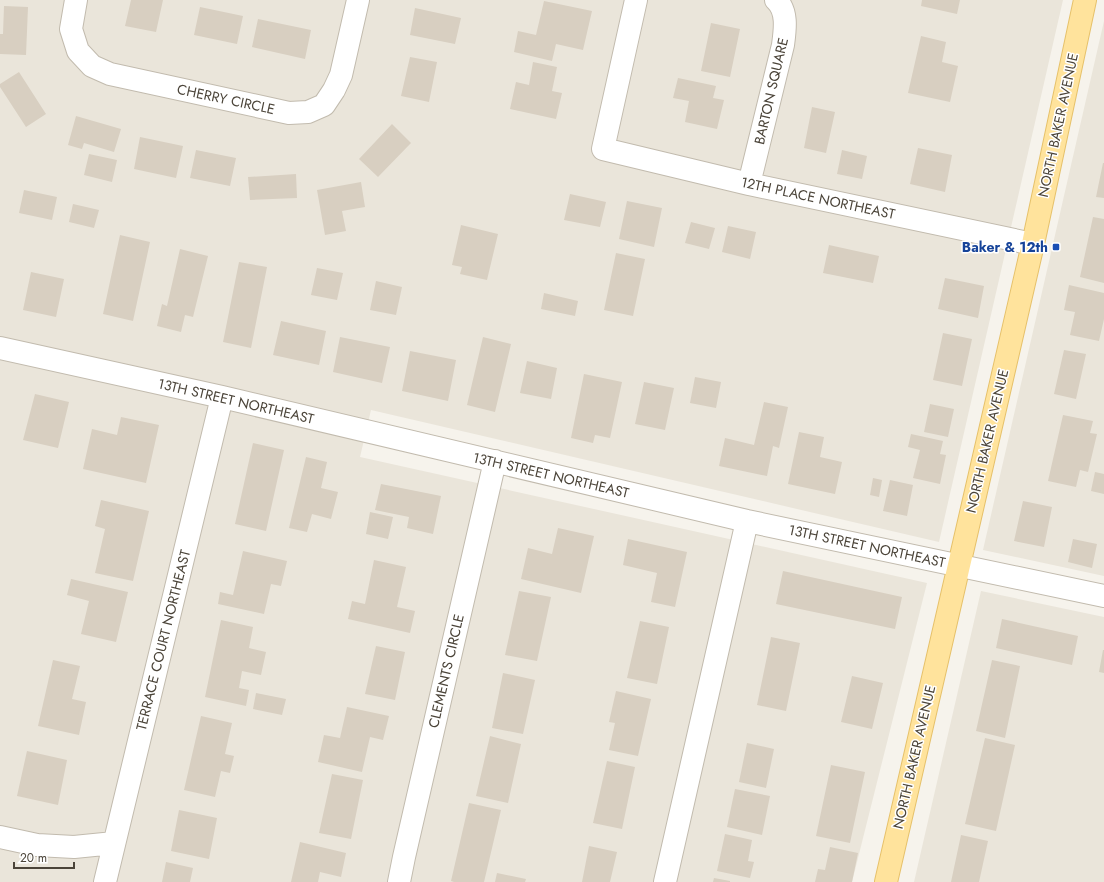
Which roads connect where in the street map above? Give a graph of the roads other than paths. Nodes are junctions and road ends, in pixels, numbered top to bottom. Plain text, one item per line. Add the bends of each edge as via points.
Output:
1 (76, 0) edge
2 (358, 0) edge
3 (636, 0) edge
4 (776, 0) edge
5 (1085, 0) edge
6 (749, 184) junction
7 (1032, 244) junction
8 (0, 348) edge
9 (222, 398) junction
10 (495, 461) junction
11 (747, 521) junction
12 (958, 565) junction
13 (1104, 596) edge
14 (0, 838) edge
15 (114, 843) junction
16 (105, 882) edge
17 (399, 882) edge
18 (665, 882) edge
19 (886, 882) edge

1 - 2 street, CHERRY CIRCLE via 71,29 78,52 92,66 110,74 289,113 308,112 324,105 334,90 341,75
3 - 6 street, 12TH PLACE NORTHEAST via 604,149
4 - 6 street, BARTON SQUARE via 781,4 785,23 783,45
5 - 7 main road, NORTH BAKER AVENUE
6 - 7 street, 12TH PLACE NORTHEAST
7 - 12 main road, NORTH BAKER AVENUE
8 - 9 street, 13TH STREET NORTHEAST
9 - 10 street, 13TH STREET NORTHEAST
9 - 15 street, TERRACE COURT NORTHEAST
10 - 11 street, 13TH STREET NORTHEAST
10 - 17 street, CLEMENTS CIRCLE
11 - 12 street, 13TH STREET NORTHEAST
11 - 18 street
12 - 13 street, 13TH STREET NORTHEAST
12 - 19 main road, NORTH BAKER AVENUE
14 - 15 street via 44,846 74,847
15 - 16 street, TERRACE COURT NORTHEAST

